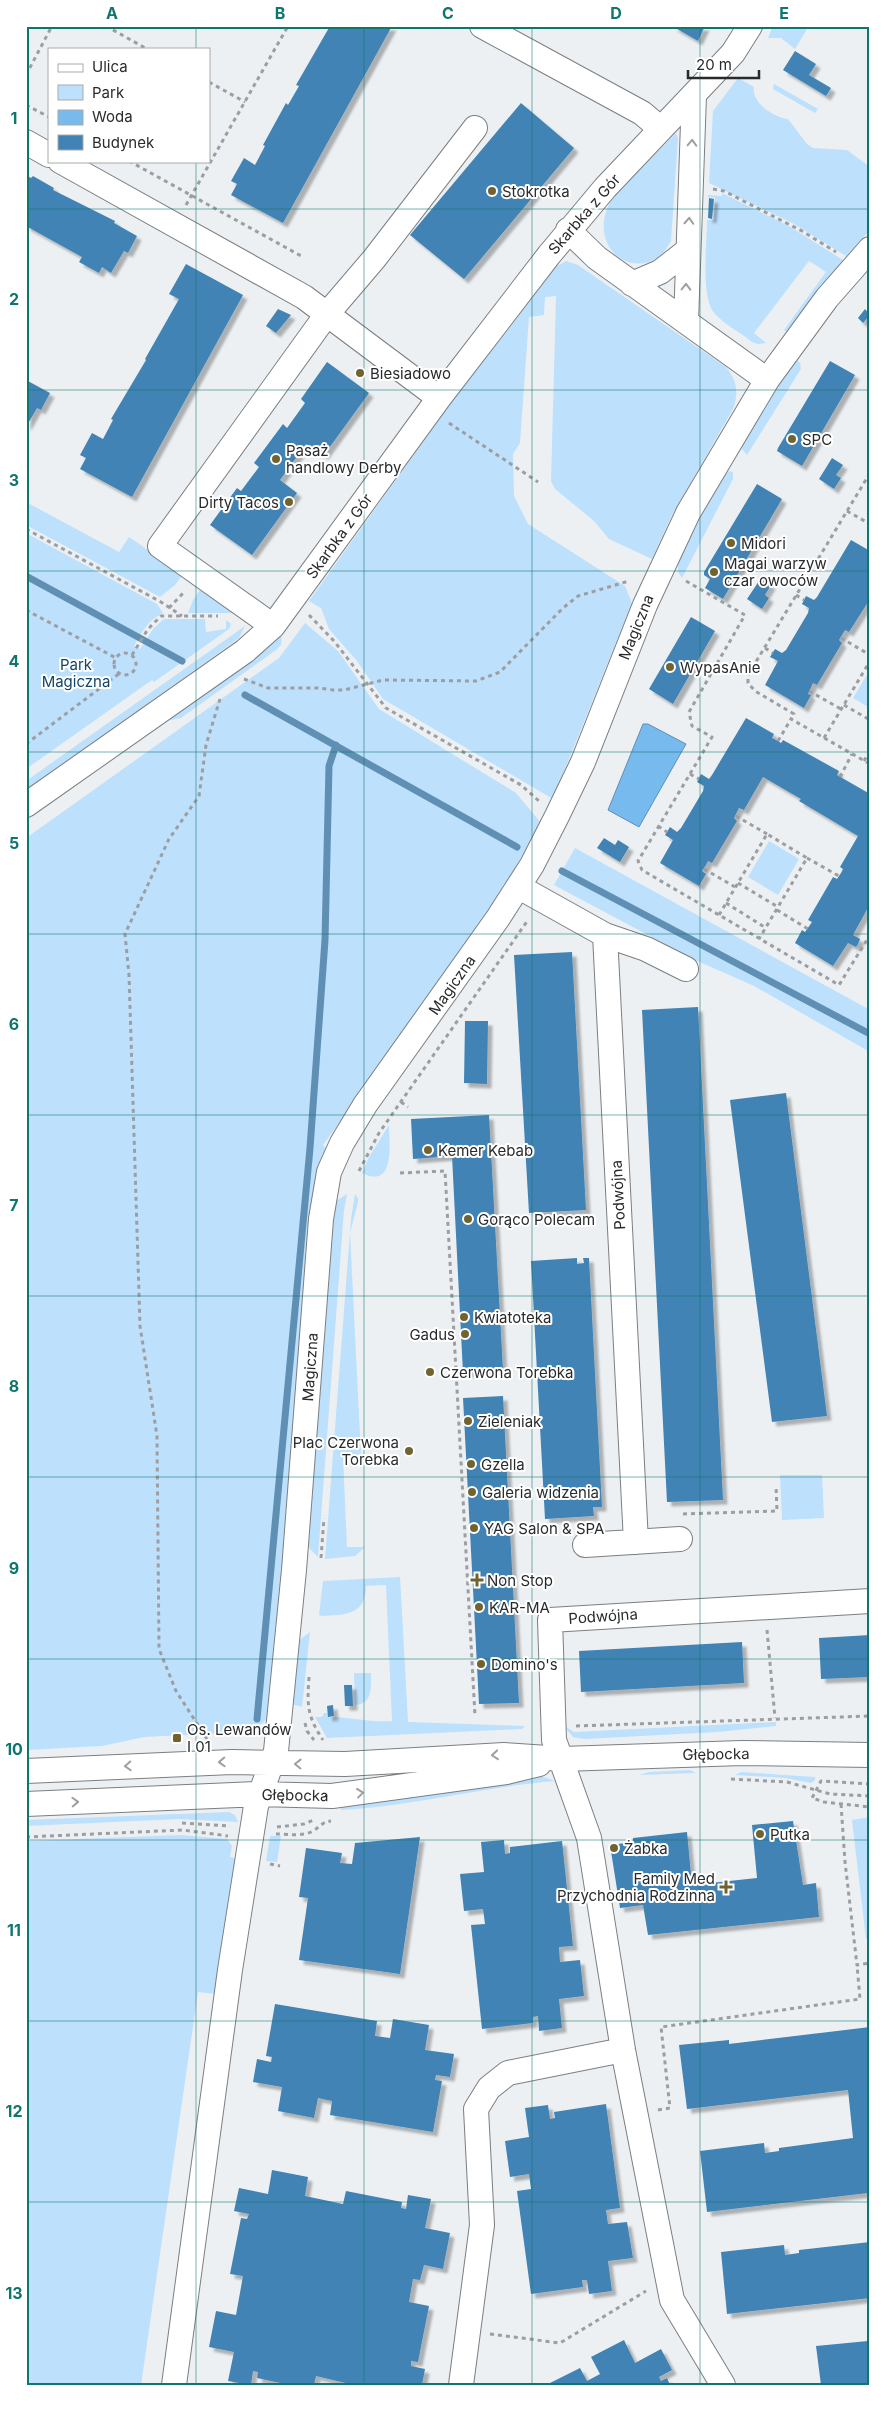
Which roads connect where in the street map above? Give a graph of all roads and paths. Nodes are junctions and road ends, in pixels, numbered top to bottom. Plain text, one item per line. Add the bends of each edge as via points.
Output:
1 (52, 26) edge
2 (106, 26) edge
3 (288, 26) edge
4 (482, 26) edge
5 (549, 26) edge
6 (750, 26) edge
7 (555, 29) dead end
8 (145, 48) edge
9 (26, 75) edge
10 (210, 83) edge
11 (694, 95) junction
12 (244, 102) junction
13 (26, 105) edge
14 (48, 116) edge
15 (475, 128) dead end
16 (661, 129) junction
17 (26, 142) edge
18 (48, 154) edge
19 (62, 162) edge
20 (131, 162) edge
21 (210, 162) edge
22 (210, 162) edge
23 (705, 187) dead end
24 (191, 195) junction
25 (176, 226) junction
26 (568, 230) junction
27 (687, 251) junction
28 (303, 257) dead end
29 (862, 257) edge
30 (632, 284) junction
31 (327, 314) junction
32 (686, 322) junction
33 (767, 380) junction
34 (434, 404) junction
35 (870, 473) edge
36 (538, 482) dead end
37 (847, 511) junction
38 (870, 524) edge
39 (26, 529) edge
40 (634, 576) dead end
41 (686, 580) dead end
42 (796, 595) junction
43 (804, 600) dead end
44 (26, 610) edge
45 (308, 614) dead end
46 (182, 616) junction
47 (220, 616) dead end
48 (273, 626) junction
49 (841, 638) dead end
50 (765, 648) junction
51 (773, 653) dead end
52 (132, 655) junction
53 (870, 655) edge
54 (116, 658) junction
55 (870, 661) edge
56 (120, 673) junction
57 (244, 679) dead end
58 (367, 684) junction
59 (809, 691) dead end
60 (221, 696) dead end
61 (844, 705) junction
62 (841, 709) junction
63 (791, 719) junction
64 (870, 720) edge
65 (824, 738) junction
66 (778, 741) dead end
67 (26, 744) edge
68 (870, 751) edge
69 (852, 754) junction
70 (864, 761) junction
71 (870, 764) edge
72 (690, 774) junction
73 (840, 777) dead end
74 (699, 779) dead end
75 (26, 805) edge
76 (557, 816) junction
77 (736, 816) dead end
78 (658, 826) junction
79 (667, 832) dead end
80 (767, 834) junction
81 (807, 858) junction
82 (704, 869) dead end
83 (839, 876) dead end
84 (738, 883) junction
85 (519, 887) junction
86 (735, 887) junction
87 (726, 903) junction
88 (552, 906) junction
89 (778, 908) junction
90 (719, 915) junction
91 (766, 928) junction
92 (808, 929) dead end
93 (605, 935) junction
94 (870, 936) edge
95 (759, 939) junction
96 (858, 944) dead end
97 (863, 947) junction
98 (686, 969) dead end
99 (401, 1102) junction
100 (408, 1108) dead end
101 (359, 1171) dead end
102 (400, 1173) dead end
103 (776, 1486) dead end
104 (678, 1514) dead end
105 (680, 1539) dead end
106 (636, 1542) junction
107 (585, 1545) dead end
108 (870, 1601) edge
109 (764, 1607) junction
110 (310, 1669) dead end
111 (475, 1716) dead end
112 (870, 1716) edge
113 (552, 1718) junction
114 (775, 1718) junction
115 (210, 1743) dead end
116 (329, 1744) dead end
117 (870, 1755) edge
118 (562, 1759) junction
119 (271, 1763) junction
120 (26, 1771) edge
121 (870, 1784) edge
122 (259, 1794) junction
123 (26, 1804) edge
124 (841, 1804) junction
125 (870, 1807) edge
126 (334, 1814) dead end
127 (271, 1834) dead end
128 (26, 1837) edge
129 (236, 1837) dead end
130 (870, 1963) edge
131 (856, 1965) junction
132 (623, 2050) junction
133 (636, 2115) junction
134 (651, 2288) dead end
135 (469, 2331) junction
136 (174, 2385) edge
137 (462, 2385) edge
138 (723, 2385) edge

1 - 9 path
2 - 8 path
3 - 12 path
4 - 16 street via 642,113
5 - 7 path
6 - 11 street, Skarbka z Gór via 733,53
10 - 12 path
11 - 16 street, Skarbka z Gór
27 -> 11 street
12 - 22 path
13 - 14 path
15 - 31 street via 374,259
16 - 26 street, Skarbka z Gór
17 - 18 street
19 - 25 street
20 - 24 path
21 - 24 path
23 - 29 path via 724,191
24 - 25 path
24 - 28 path
25 - 31 street via 304,297
26 - 30 street via 597,258
26 - 34 street, Skarbka z Gór
27 - 30 street via 660,272
32 -> 27 street
29 - 33 street, Magiczna via 802,330
30 - 32 street
31 - 34 street
31 - 48 street via 160,546
32 - 33 street
33 - 76 street, Magiczna via 688,513 645,605 583,762
34 - 36 path
34 - 48 street, Skarbka z Gór
35 - 37 path
37 - 38 path
37 - 42 path
39 - 46 path
40 - 58 path via 615,587 578,596 490,678 476,681 383,680
41 - 72 path via 745,615 690,712 692,726 712,737
42 - 43 path
42 - 50 path
44 - 54 path
45 - 58 path
46 - 47 path
46 - 52 path via 161,616 148,629
48 - 75 street, Skarbka z Gór via 245,651
49 - 53 path
50 - 51 path
50 - 63 path via 748,676 748,683 755,691 794,714
52 - 54 path via 126,653
52 - 56 path via 135,669 131,673
54 - 56 path via 114,664
55 - 61 path
56 - 67 path
57 - 58 path via 261,686 288,689 344,690
58 - 76 path via 386,708 521,786
59 - 62 path
60 - 115 path via 206,745 199,796 168,839 125,934 140,1326 157,1436 159,1649 176,1691
61 - 62 path
61 - 64 path
62 - 65 path
63 - 65 path
63 - 66 path
65 - 69 path
68 - 70 path
69 - 70 path
69 - 73 path
70 - 71 path
72 - 74 path
72 - 78 path
76 - 85 street, Magiczna
77 - 80 path
78 - 79 path
78 - 90 path via 638,861 642,870
80 - 81 path
80 - 84 path
81 - 83 path
81 - 89 path
82 - 86 path
84 - 86 path
84 - 89 path
85 - 88 street
85 - 119 street, Magiczna via 365,1105 329,1172 321,1219 279,1724
86 - 87 path
87 - 90 path
87 - 91 path
88 - 93 street
88 - 99 path via 546,918 538,913 532,914
89 - 91 path
89 - 92 path
90 - 95 path
91 - 95 path
93 - 98 street via 646,949
93 - 106 street, Podwójna
94 - 97 path
95 - 97 path via 839,985
96 - 97 path
99 - 100 path
99 - 101 path via 379,1133
102 - 111 path via 445,1171
103 - 104 path via 777,1511
105 - 106 street
106 - 107 street
108 - 109 street, Podwójna
109 - 113 street, Podwójna via 550,1620
109 - 114 path
110 - 116 path via 307,1707 314,1728
112 - 114 path
113 - 114 path via 564,1717 575,1726 581,1726
113 - 118 street, Podwójna via 554,1740
117 - 118 street, Głębocka via 742,1753
118 -> 119 street, Głębocka via 504,1755 346,1764
122 -> 118 street, Głębocka via 343,1795 506,1772
118 - 132 street, Podwójna via 590,1838
119 -> 120 street, Głębocka
119 - 122 street, Magiczna
121 - 124 path via 822,1781 812,1798
123 -> 122 street, Głębocka
122 - 136 street, Magiczna via 230,1970
124 - 125 path
124 - 131 path
126 - 127 path via 334,1822 324,1822 305,1834
128 - 129 path via 184,1830
130 - 131 path
131 - 133 path via 860,1999 661,2027 670,2108
132 - 133 street, Podwójna
132 - 135 street via 508,2073 489,2088 476,2109 482,2225
133 - 138 street, Podwójna via 672,2300
134 - 135 path via 560,2342
135 - 137 street

